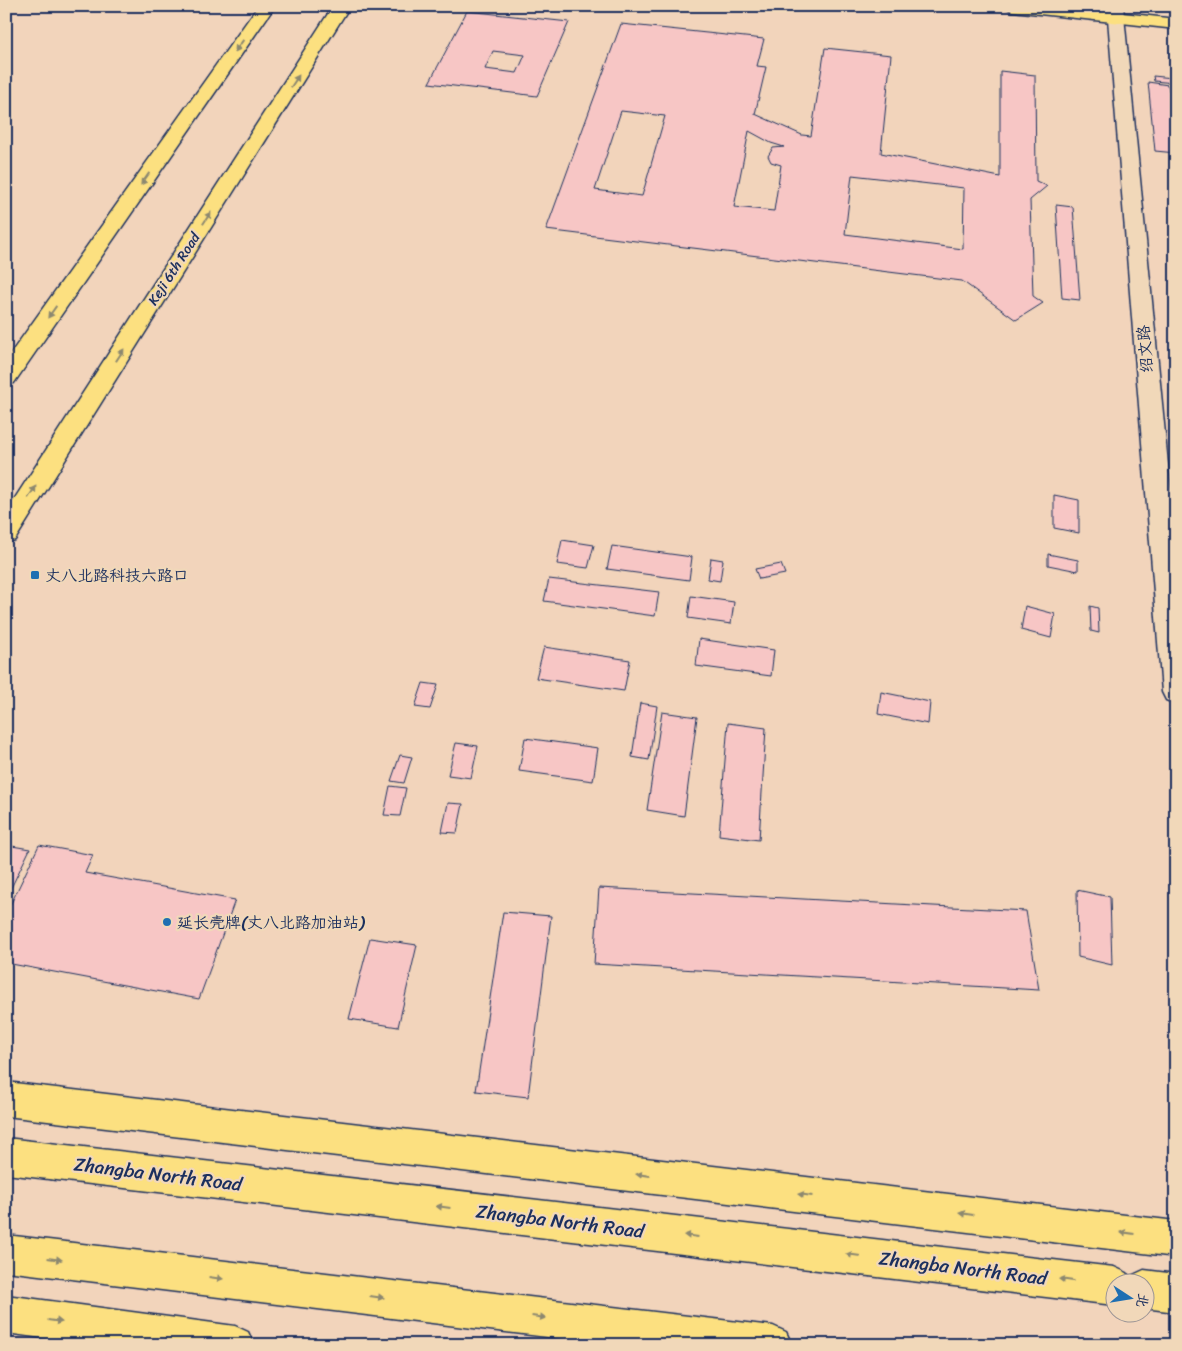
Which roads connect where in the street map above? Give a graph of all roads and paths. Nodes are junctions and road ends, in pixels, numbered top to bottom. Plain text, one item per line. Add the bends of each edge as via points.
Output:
1 (267, 6) edge
2 (342, 6) edge
3 (1012, 6) edge
4 (1115, 12) edge
5 (1176, 24) edge
6 (6, 377) edge
7 (6, 533) edge
8 (1176, 692) edge
9 (6, 1099) edge
10 (6, 1156) edge
11 (1176, 1239) edge
12 (6, 1253) edge
13 (1104, 1285) edge
14 (1154, 1290) edge
15 (1176, 1293) edge
16 (6, 1314) edge
17 (235, 1345) edge
18 (773, 1345) edge

1 -> 6 main road
7 -> 2 main road, Keji 6th Road
3 - 4 main road
4 - 5 main road
4 - 8 street, 绍文路
11 -> 9 main road
13 -> 10 main road, Zhangba North Road
12 -> 18 main road
14 - 15 main road
16 -> 17 main road

